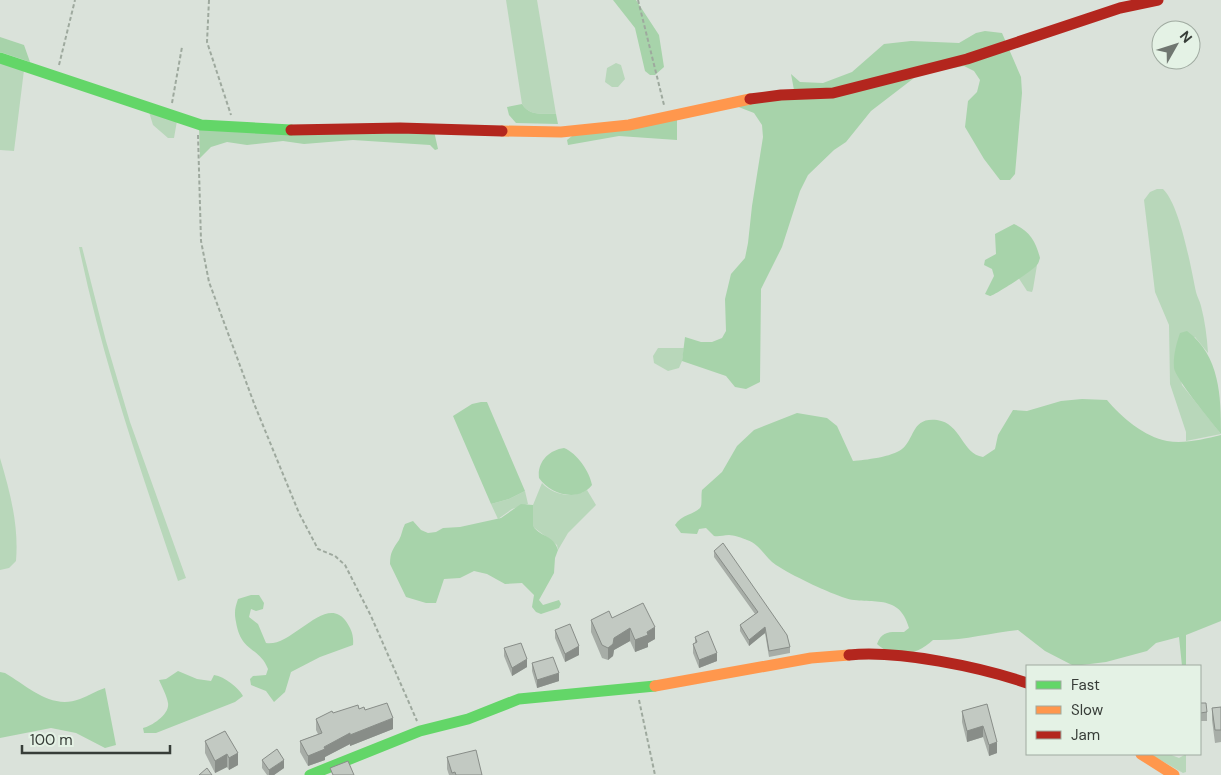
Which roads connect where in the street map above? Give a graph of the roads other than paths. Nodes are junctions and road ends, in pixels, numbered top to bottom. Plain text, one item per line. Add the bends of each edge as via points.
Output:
1 (1158, 0) edge
2 (0, 58) edge
3 (1026, 683) edge
4 (1143, 755) edge
5 (310, 775) edge
6 (1174, 775) edge

1 - 2 street via 1120,8 967,60 857,88 736,101 668,117 561,132 400,128 300,130 198,124
3 - 5 street via 992,671 910,658 857,654 811,658 637,687 519,699 468,719 420,731
4 - 6 street

